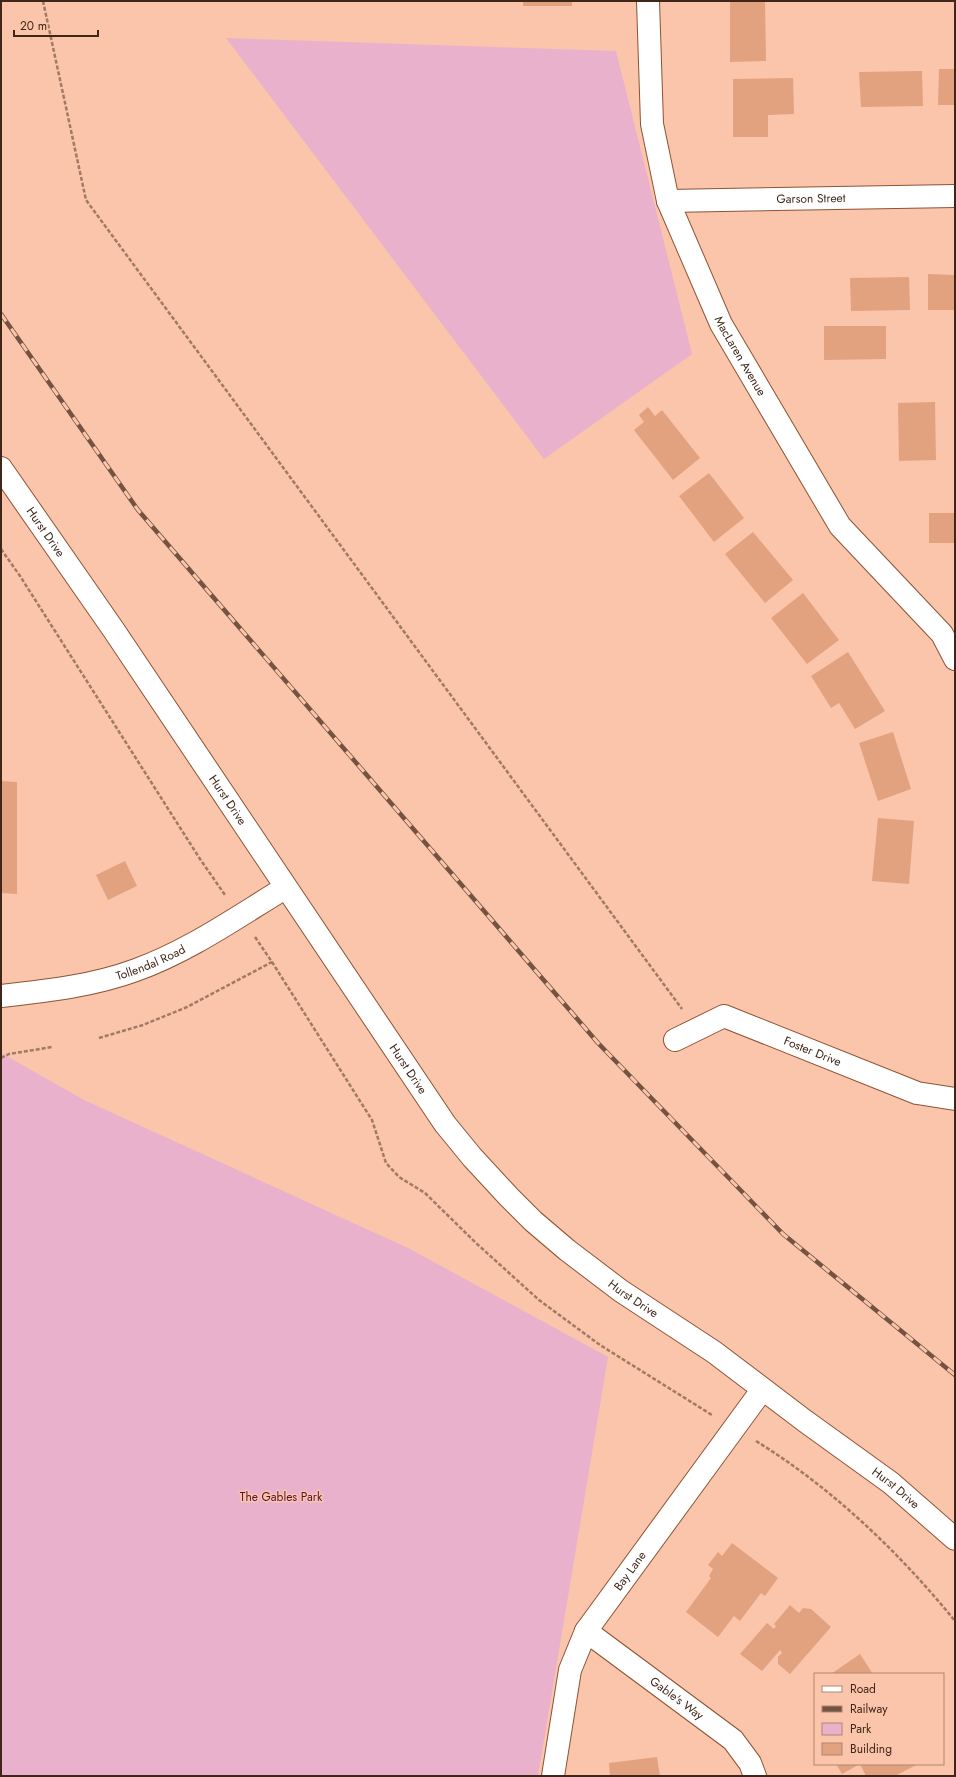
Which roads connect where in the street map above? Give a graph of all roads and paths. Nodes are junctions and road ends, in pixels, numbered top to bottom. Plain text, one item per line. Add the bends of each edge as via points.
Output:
1 (43, 1) edge
2 (648, 1) edge
3 (955, 196) edge
4 (668, 201) junction
5 (1, 468) edge
6 (949, 628) edge
7 (955, 659) edge
8 (285, 888) junction
9 (272, 962) dead end
10 (1, 996) edge
11 (696, 1029) junction
12 (99, 1038) dead end
13 (675, 1040) dead end
14 (52, 1047) dead end
15 (1, 1058) edge
16 (955, 1099) edge
17 (762, 1390) junction
18 (955, 1539) edge
19 (586, 1630) junction
20 (553, 1776) edge
21 (755, 1776) edge

1 - 11 path via 86,200
2 - 4 street, MacLaren Avenue via 652,124
3 - 4 street, Garson Street
4 - 6 street, MacLaren Avenue via 721,324 840,526
5 - 8 street, Hurst Drive
6 - 7 street, MacLaren Avenue
8 - 10 street, Tollendal Road via 198,940 136,970 70,988
8 - 17 street, Hurst Drive via 445,1124 509,1197 567,1250 621,1291 714,1352
9 - 12 path via 187,1007 143,1025
11 - 13 street, Foster Drive
11 - 16 street, Foster Drive via 724,1016 917,1093
14 - 15 path via 9,1054
17 - 18 street, Hurst Drive via 891,1483
17 - 19 street, Bay Lane
19 - 20 street, Bay Lane via 570,1670
19 - 21 street, Gable's Way via 733,1740 750,1763

